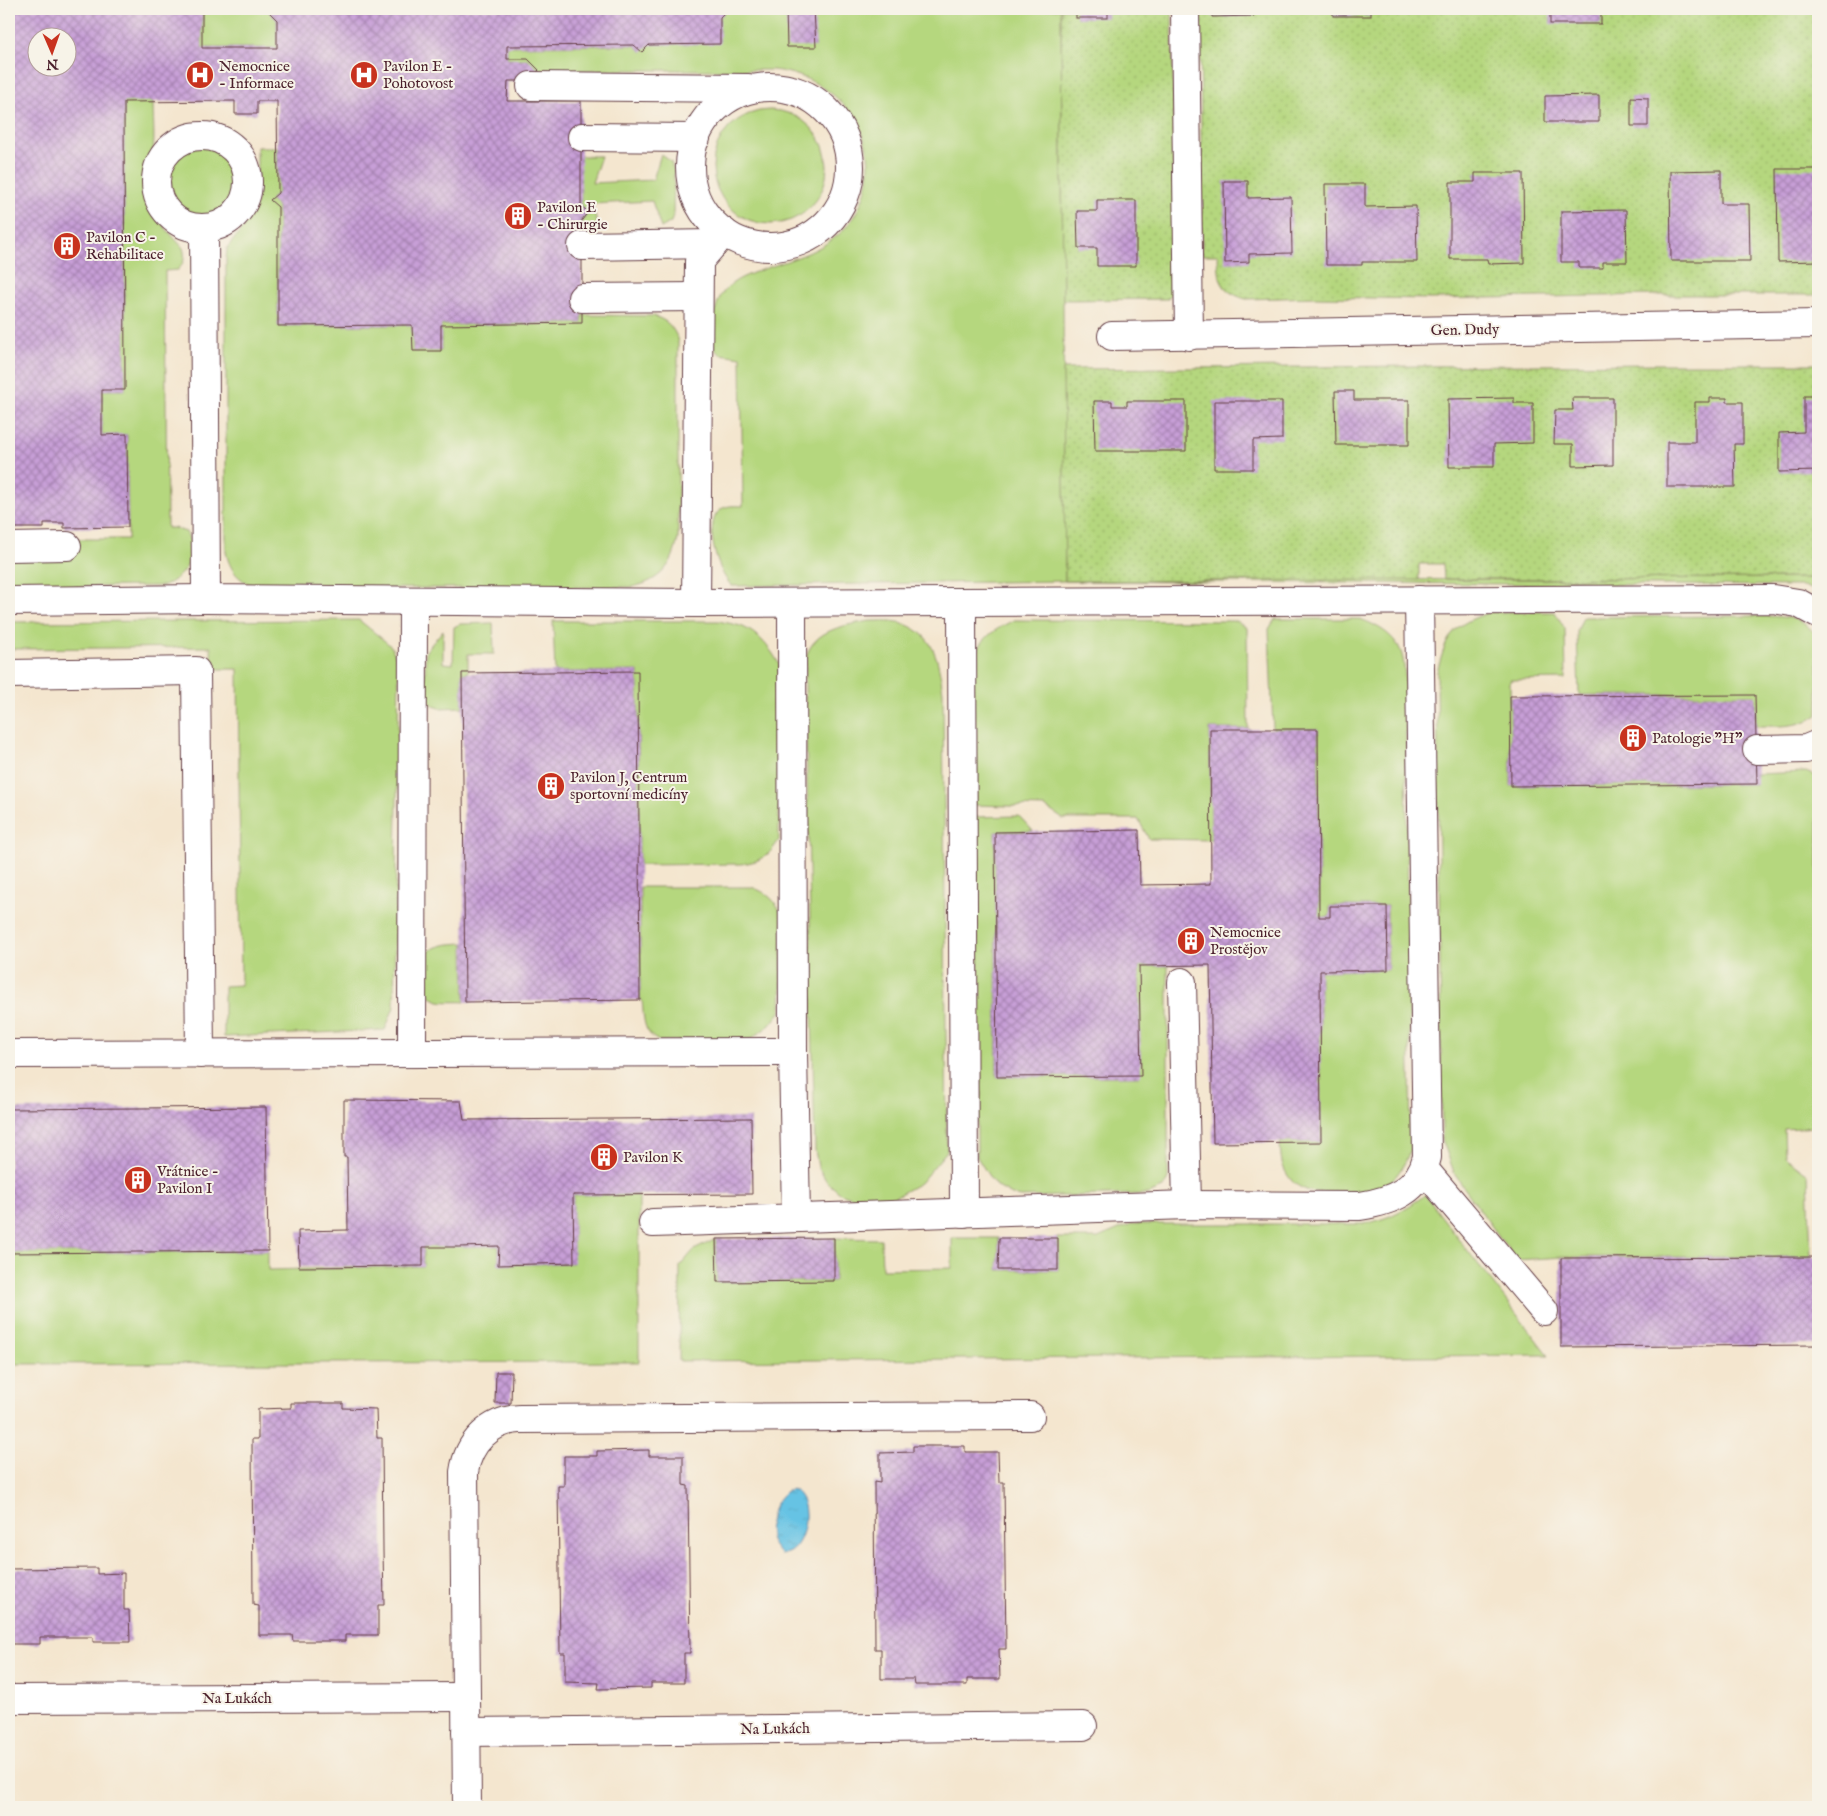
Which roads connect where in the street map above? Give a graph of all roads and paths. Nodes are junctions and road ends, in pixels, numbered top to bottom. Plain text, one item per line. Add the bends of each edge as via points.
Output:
1 (1185, 9) edge
2 (531, 86) dead end
3 (755, 88) junction
4 (582, 137) dead end
5 (696, 138) junction
6 (204, 228) dead end
7 (719, 238) junction
8 (582, 246) dead end
9 (698, 297) junction
10 (582, 298) dead end
11 (1818, 324) edge
12 (1112, 336) dead end
13 (1189, 336) junction
14 (67, 546) dead end
15 (9, 547) edge
16 (206, 599) junction
17 (1418, 600) junction
18 (9, 601) edge
19 (413, 601) junction
20 (962, 602) junction
21 (696, 603) junction
22 (792, 603) junction
23 (1818, 614) edge
24 (9, 674) edge
25 (1818, 744) edge
26 (1757, 750) dead end
27 (1182, 982) dead end
28 (793, 1052) junction
29 (412, 1053) junction
30 (9, 1054) edge
31 (200, 1054) junction
32 (1424, 1170) junction
33 (1187, 1205) junction
34 (964, 1213) junction
35 (796, 1218) junction
36 (653, 1223) dead end
37 (1544, 1311) dead end
38 (1030, 1416) dead end
39 (466, 1697) junction
40 (9, 1700) edge
41 (1083, 1726) dead end
42 (466, 1732) junction
43 (467, 1807) edge

1 - 13 street
2 - 3 street
3 - 5 street via 719,106 705,121
3 - 7 street via 794,91 828,111 843,132 847,145 849,184 832,219 799,242 760,247
4 - 5 street
5 - 7 street via 690,164 694,190
6 - 16 street
7 - 8 street
7 - 9 street via 699,261
9 - 10 street
9 - 21 street
11 - 13 street, Gen. Dudy
12 - 13 street, Gen. Dudy
14 - 15 street
16 - 18 street
16 - 19 street
17 - 20 street
17 - 23 street via 1773,599 1798,603
17 - 32 street
19 - 21 street
19 - 29 street
20 - 22 street
20 - 34 street
21 - 22 street
22 - 28 street
24 - 31 street via 196,672
25 - 26 street via 1806,749
27 - 33 street
28 - 29 street
28 - 35 street
29 - 31 street
30 - 31 street
32 - 33 street via 1398,1196 1367,1205
32 - 37 street
33 - 34 street
34 - 35 street
35 - 36 street
38 - 39 street via 515,1419 502,1422 476,1441 464,1472
39 - 40 street, Na Lukách
39 - 42 street
41 - 42 street, Na Lukách
42 - 43 street

